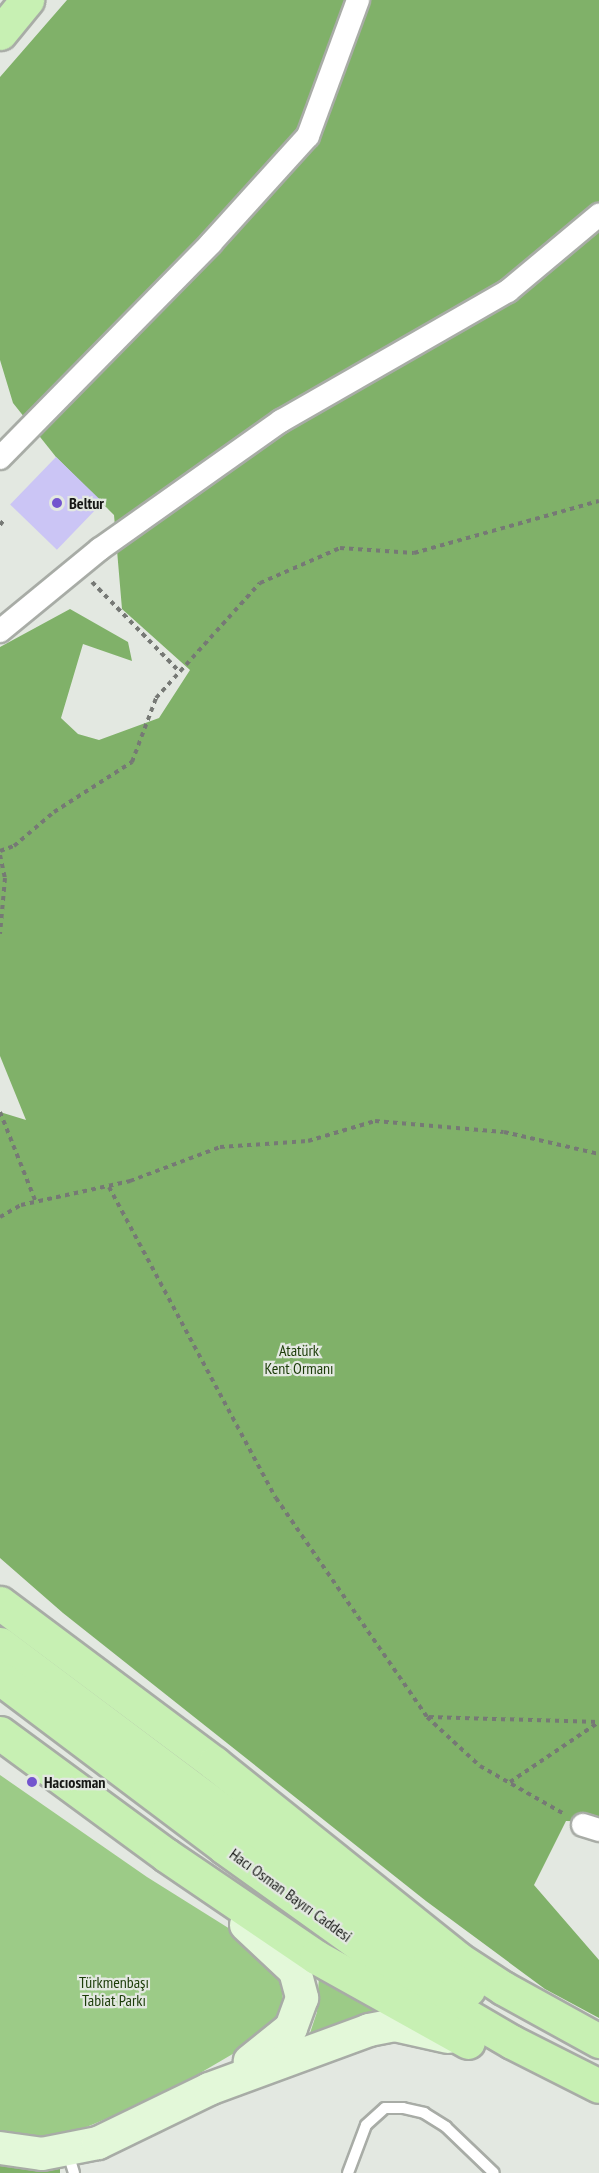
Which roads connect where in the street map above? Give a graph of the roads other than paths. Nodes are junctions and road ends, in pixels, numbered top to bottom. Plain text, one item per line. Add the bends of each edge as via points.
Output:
1 (27, 0) edge
2 (358, 0) edge
3 (0, 33) edge
4 (599, 215) edge
5 (0, 458) edge
6 (0, 631) edge
7 (0, 1603) edge
8 (0, 1644) edge
9 (0, 1678) edge
10 (0, 1733) edge
11 (166, 1855) junction
12 (469, 2043) junction
13 (599, 2043) edge
14 (599, 2086) edge
15 (209, 2089) junction
16 (599, 2090) edge
17 (0, 2148) edge
18 (70, 2162) edge
19 (348, 2173) edge
20 (494, 2173) edge

1 - 3 main road
2 - 5 street via 308,136 211,243
4 - 6 street via 508,291 281,421 77,567
7 - 13 main road via 214,1763 457,1958
8 - 13 main road, Hacı Osman Bayırı Caddesi via 428,1965 489,2002 544,2027
9 - 14 main road, Hacı Osman Bayırı Caddesi via 224,1847 423,1990 512,2042
10 - 11 main road
11 - 12 main road via 316,1957
11 - 15 main road via 284,1956 300,1984 299,2014 291,2028
12 - 15 main road via 394,2025 323,2043
12 - 16 main road via 555,2081
15 - 18 main road via 98,2143
17 - 18 main road
19 - 20 lane via 366,2125 385,2108 403,2108 424,2112 446,2127

